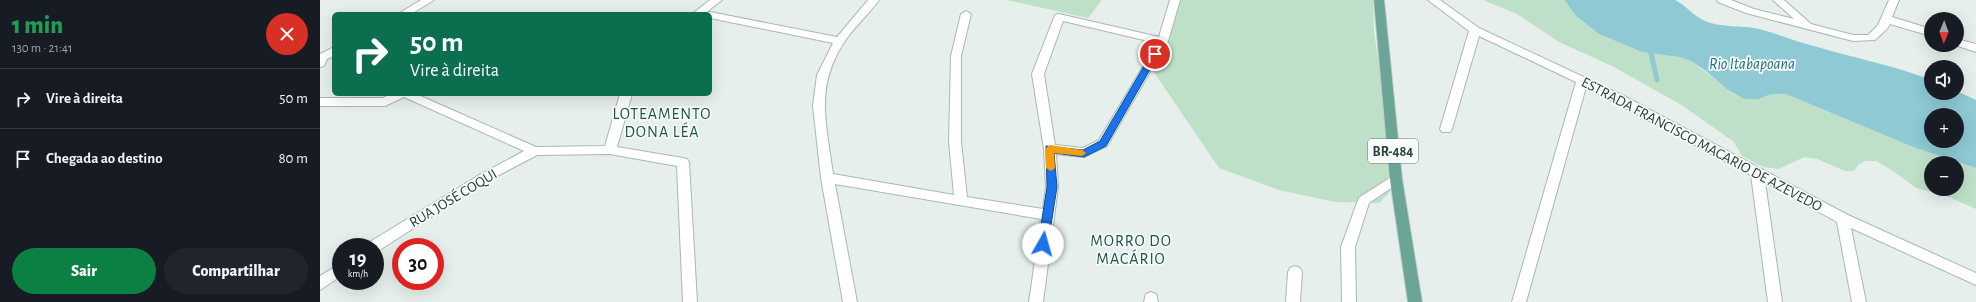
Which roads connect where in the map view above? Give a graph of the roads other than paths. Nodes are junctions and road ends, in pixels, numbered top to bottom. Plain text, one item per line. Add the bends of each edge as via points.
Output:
1 (429, 0) edge
2 (718, 0) edge
3 (874, 0) edge
4 (1175, 0) edge
5 (1379, 0) edge
6 (1433, 0) edge
7 (1722, 0) edge
8 (1778, 0) edge
9 (1894, 0) edge
10 (407, 12) edge
11 (703, 12) edge
12 (966, 14) dead end
13 (712, 15) edge
14 (1886, 19) junction
15 (1808, 26) junction
16 (1475, 30) junction
17 (1924, 31) edge
18 (838, 41) junction
19 (1162, 41) junction
20 (1964, 44) edge
21 (1976, 48) edge
22 (332, 52) edge
23 (321, 59) edge
24 (332, 62) edge
25 (1582, 80) junction
26 (397, 96) edge
27 (411, 96) edge
28 (625, 96) edge
29 (320, 102) edge
30 (1446, 129) dead end
31 (1050, 149) junction
32 (610, 150) junction
33 (536, 151) junction
34 (1757, 173) junction
35 (827, 178) junction
36 (1396, 179) junction
37 (961, 200) junction
38 (1047, 215) junction
39 (1843, 219) junction
40 (384, 240) edge
41 (1295, 272) dead end
42 (332, 275) edge
43 (1976, 279) edge
44 (320, 284) edge
45 (690, 302) edge
46 (850, 302) edge
47 (1036, 302) edge
48 (1293, 302) edge
49 (1349, 302) edge
50 (1414, 302) edge
51 (1519, 302) edge
52 (1775, 302) edge
53 (1859, 302) edge

1 - 10 street
2 - 11 street
3 - 18 street
4 - 19 street
5 - 36 main road, BR-484
6 - 16 street, ESTRADA FRANCISCO MACARIO DE AZEVEDO
7 - 15 street via 1750,11
8 - 15 street
9 - 14 street
12 - 37 street via 956,56 955,142
13 - 18 street
14 - 15 street via 1883,27 1871,38 1853,38
14 - 17 street
16 - 25 street, ESTRADA FRANCISCO MACARIO DE AZEVEDO
16 - 30 street
18 - 35 street via 823,75 818,112
19 - 31 street via 1103,143 1084,153
19 - 31 street via 1059,17 1038,74
20 - 21 street
22 - 23 street
23 - 24 street
25 - 34 street, ESTRADA FRANCISCO MACARIO DE AZEVEDO
25 - 51 street
26 - 29 street via 385,102
27 - 33 street
28 - 32 street
31 - 38 street via 1052,187
32 - 33 street
32 - 45 street via 683,162
33 - 40 street, RUA JOSÉ COQUI via 480,180
34 - 39 street, ESTRADA FRANCISCO MACARIO DE AZEVEDO
34 - 52 street
35 - 37 street
35 - 46 street
36 - 49 street via 1364,200 1348,248
36 - 50 main road, BR-484
37 - 38 street
38 - 47 street
39 - 43 street, ESTRADA FRANCISCO MACARIO DE AZEVEDO
39 - 53 street
41 - 48 street
42 - 44 street

